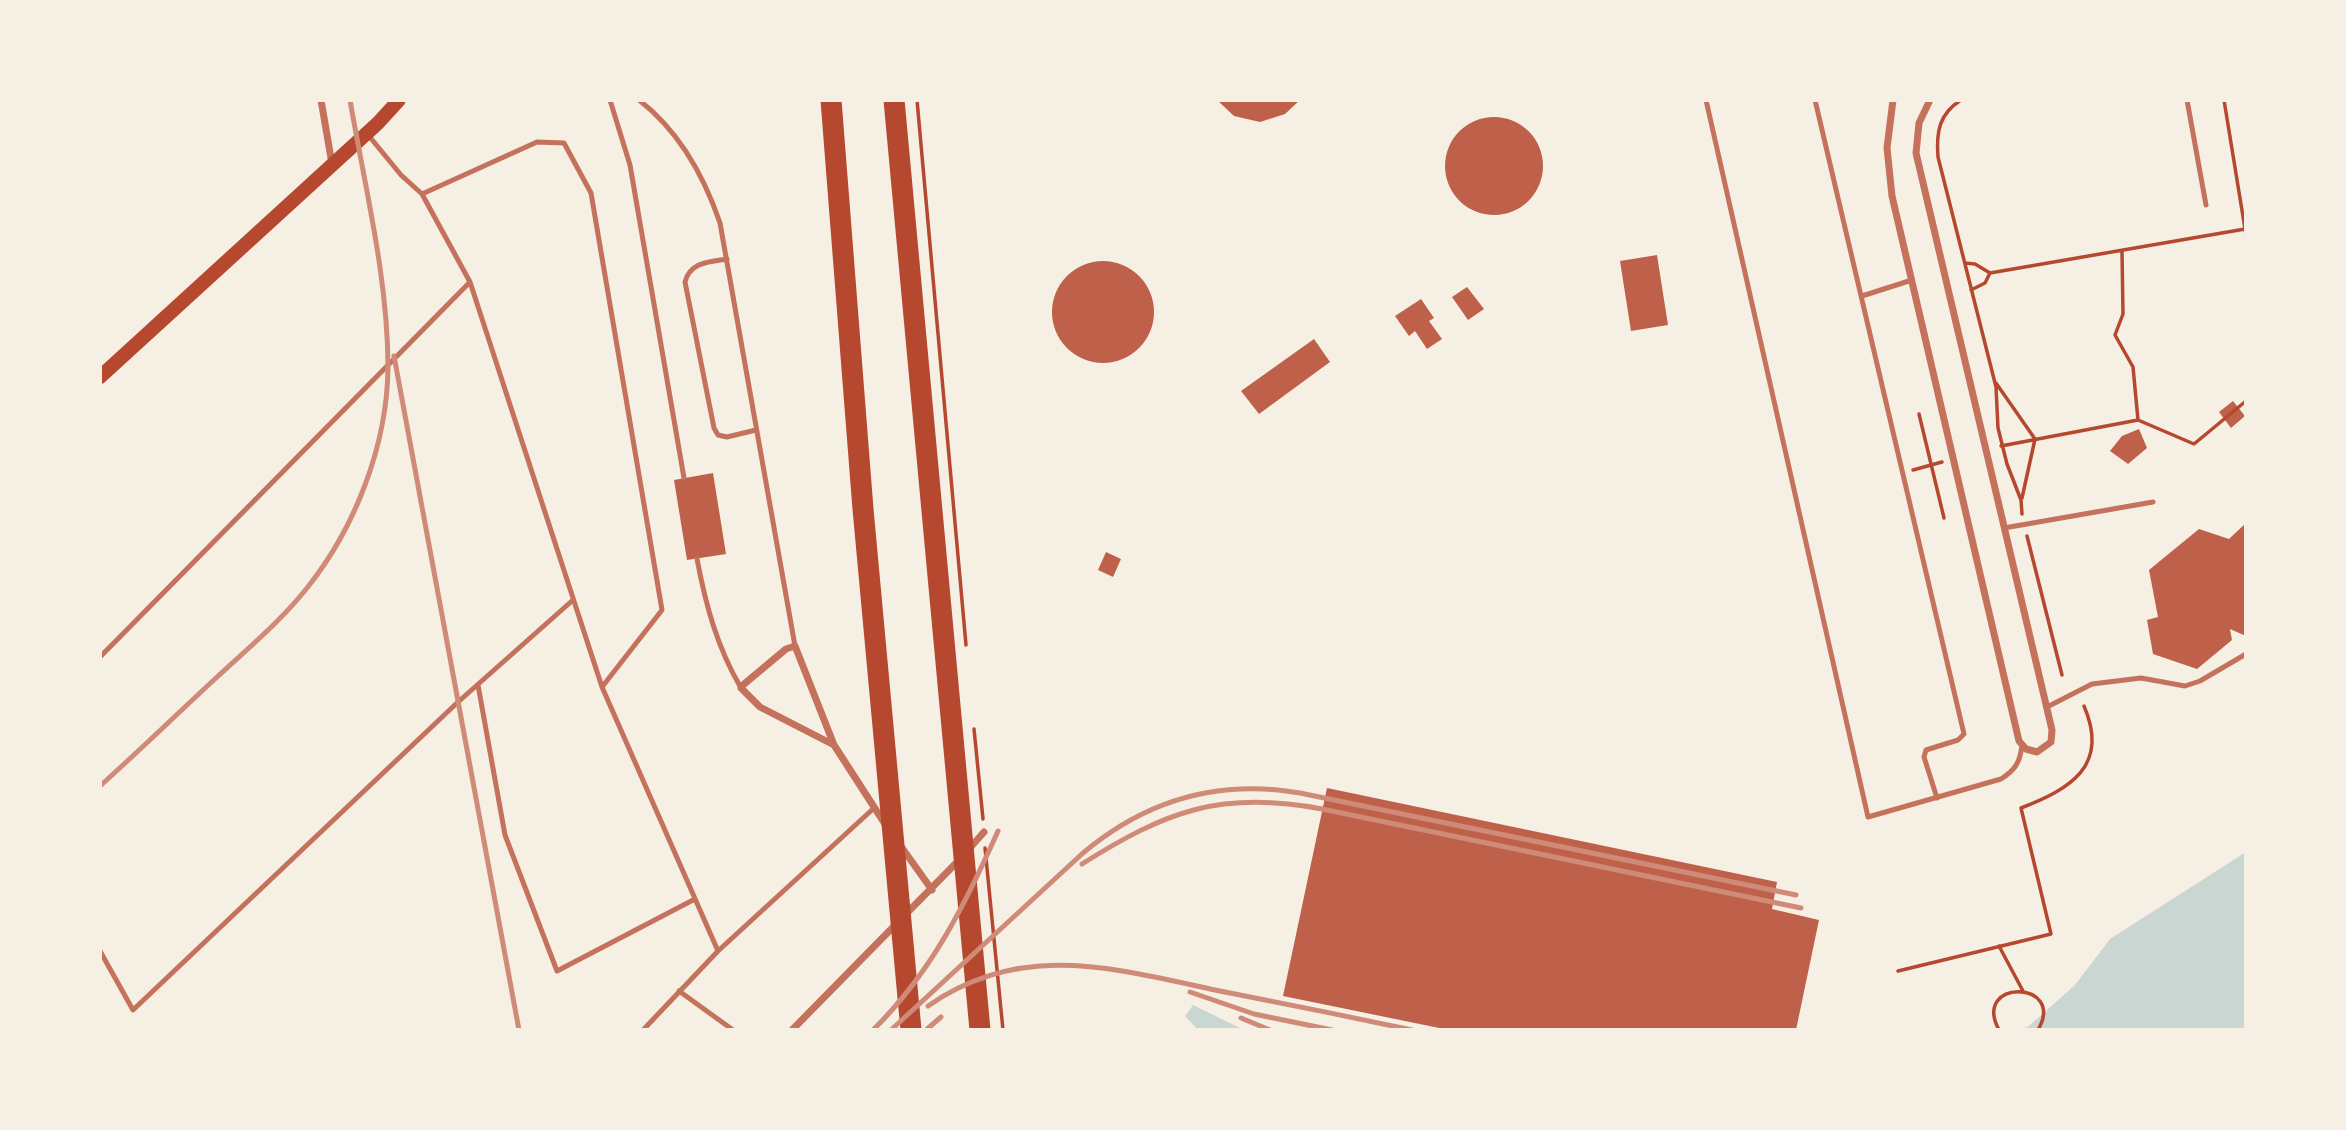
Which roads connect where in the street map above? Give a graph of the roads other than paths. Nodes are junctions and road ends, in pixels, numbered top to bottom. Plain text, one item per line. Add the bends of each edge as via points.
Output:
1 (321, 100) edge
2 (399, 100) edge
3 (410, 100) edge
4 (610, 100) edge
5 (639, 100) edge
6 (831, 100) edge
7 (894, 100) edge
8 (1706, 100) edge
9 (1815, 100) edge
10 (1893, 100) edge
11 (1930, 100) edge
12 (2187, 100) edge
13 (378, 123) junction
14 (367, 133) junction
15 (333, 164) junction
16 (422, 194) junction
17 (2206, 205) dead end
18 (727, 259) junction
19 (1912, 280) junction
20 (470, 282) junction
21 (1862, 296) junction
22 (100, 377) edge
23 (756, 430) junction
24 (684, 478) dead end
25 (2153, 502) dead end
26 (2004, 528) junction
27 (696, 559) dead end
28 (573, 600) junction
29 (796, 646) junction
30 (2246, 654) edge
31 (100, 657) edge
32 (478, 685) junction
33 (602, 687) junction
34 (741, 688) junction
35 (2046, 707) junction
36 (834, 745) junction
37 (2022, 746) junction
38 (1937, 798) junction
39 (874, 808) junction
40 (984, 832) road end
41 (932, 890) junction
42 (695, 899) junction
43 (100, 951) edge
44 (718, 951) junction
45 (679, 991) junction
46 (643, 1030) edge
47 (733, 1030) edge
48 (792, 1030) edge
49 (911, 1030) edge
50 (981, 1030) edge

1 - 15 street
2 - 13 main road
3 - 13 main road
4 - 24 lane via 630,165
5 - 18 lane via 659,116 702,177 720,223
6 - 49 highway
7 - 50 highway
8 - 38 lane via 1868,817
9 - 21 lane
10 - 19 street via 1888,177
11 - 26 street via 1919,123 1916,153
12 - 17 lane
13 - 14 main road
14 - 15 main road
14 - 16 lane
15 - 22 main road
16 - 20 lane
16 - 33 lane via 537,142 564,143 590,193 663,610
18 - 23 lane
18 - 23 lane via 699,264 687,273 685,282 713,428 727,437
19 - 21 lane
19 - 37 street
20 - 28 lane
20 - 31 lane
21 - 38 lane via 1964,734 1926,750 1924,757
23 - 29 lane
25 - 26 lane
26 - 35 street
27 - 34 lane via 712,627
28 - 32 lane
28 - 33 lane
29 - 34 street via 786,649
29 - 36 street
30 - 35 lane via 2185,686 2141,678 2092,684
32 - 42 lane via 505,835 557,971
32 - 43 lane via 133,1010
33 - 42 lane
34 - 36 street via 760,707
35 - 37 street via 2051,742 2037,752
36 - 39 street
37 - 38 lane via 2021,759 2001,779
39 - 41 street
39 - 44 lane
40 - 41 street
41 - 48 street
42 - 44 lane
44 - 45 lane
45 - 46 lane
45 - 47 lane

